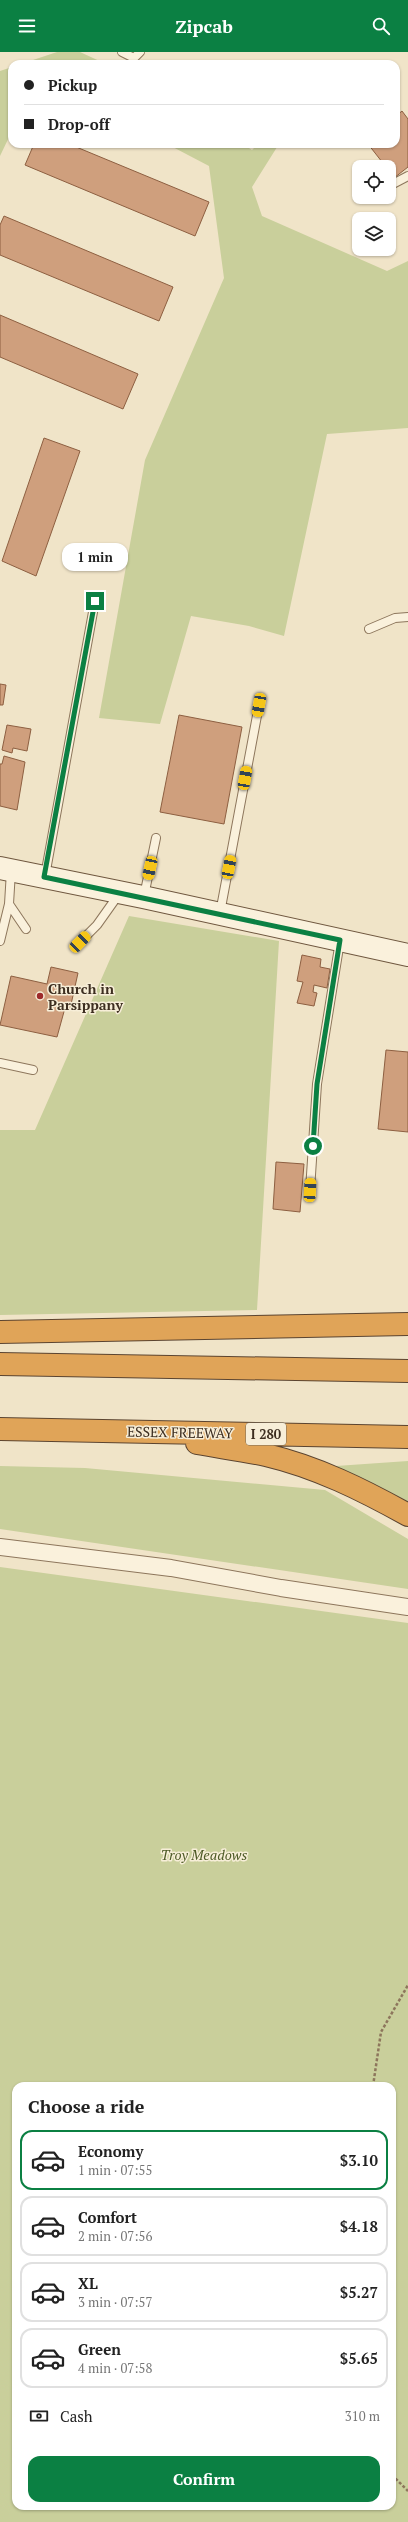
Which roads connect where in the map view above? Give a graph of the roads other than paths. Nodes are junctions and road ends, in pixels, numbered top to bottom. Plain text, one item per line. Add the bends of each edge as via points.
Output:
1 (122, 52) edge
2 (140, 52) edge
3 (408, 176) edge
4 (396, 182) edge
5 (95, 601) dead end
6 (408, 617) edge
7 (369, 629) dead end
8 (259, 705) dead end
9 (156, 838) dead end
10 (5, 869) edge
11 (44, 877) junction
12 (120, 892) junction
13 (143, 897) junction
14 (9, 904) junction
15 (220, 914) junction
16 (26, 929) dead end
17 (340, 940) junction
18 (0, 941) edge
19 (80, 942) dead end
20 (408, 955) edge
21 (0, 1063) edge
22 (33, 1070) dead end
23 (310, 1190) dead end
24 (408, 1324) edge
25 (0, 1332) edge
26 (0, 1364) edge
27 (408, 1371) edge
28 (0, 1428) edge
29 (124, 1431) junction
30 (408, 1437) edge
31 (408, 1515) edge
32 (0, 1547) edge
33 (408, 1607) edge

1 - 2 lane via 134,58
3 - 4 lane
5 - 11 lane
6 - 7 lane via 395,618
8 - 15 lane
9 - 13 lane
10 - 11 street
10 - 14 lane
11 - 12 street
12 - 13 street
12 - 19 lane via 97,925
13 - 15 street
14 - 16 lane
14 - 18 lane
15 - 17 street
17 - 20 street
17 - 23 lane via 317,1084
21 - 22 lane
24 - 25 highway
26 - 27 highway
28 - 29 highway, ESSEX FREEWAY / I 280
29 - 30 highway, ESSEX FREEWAY / I 280
29 - 31 highway via 265,1455 303,1466 340,1480
32 - 33 street via 171,1568

